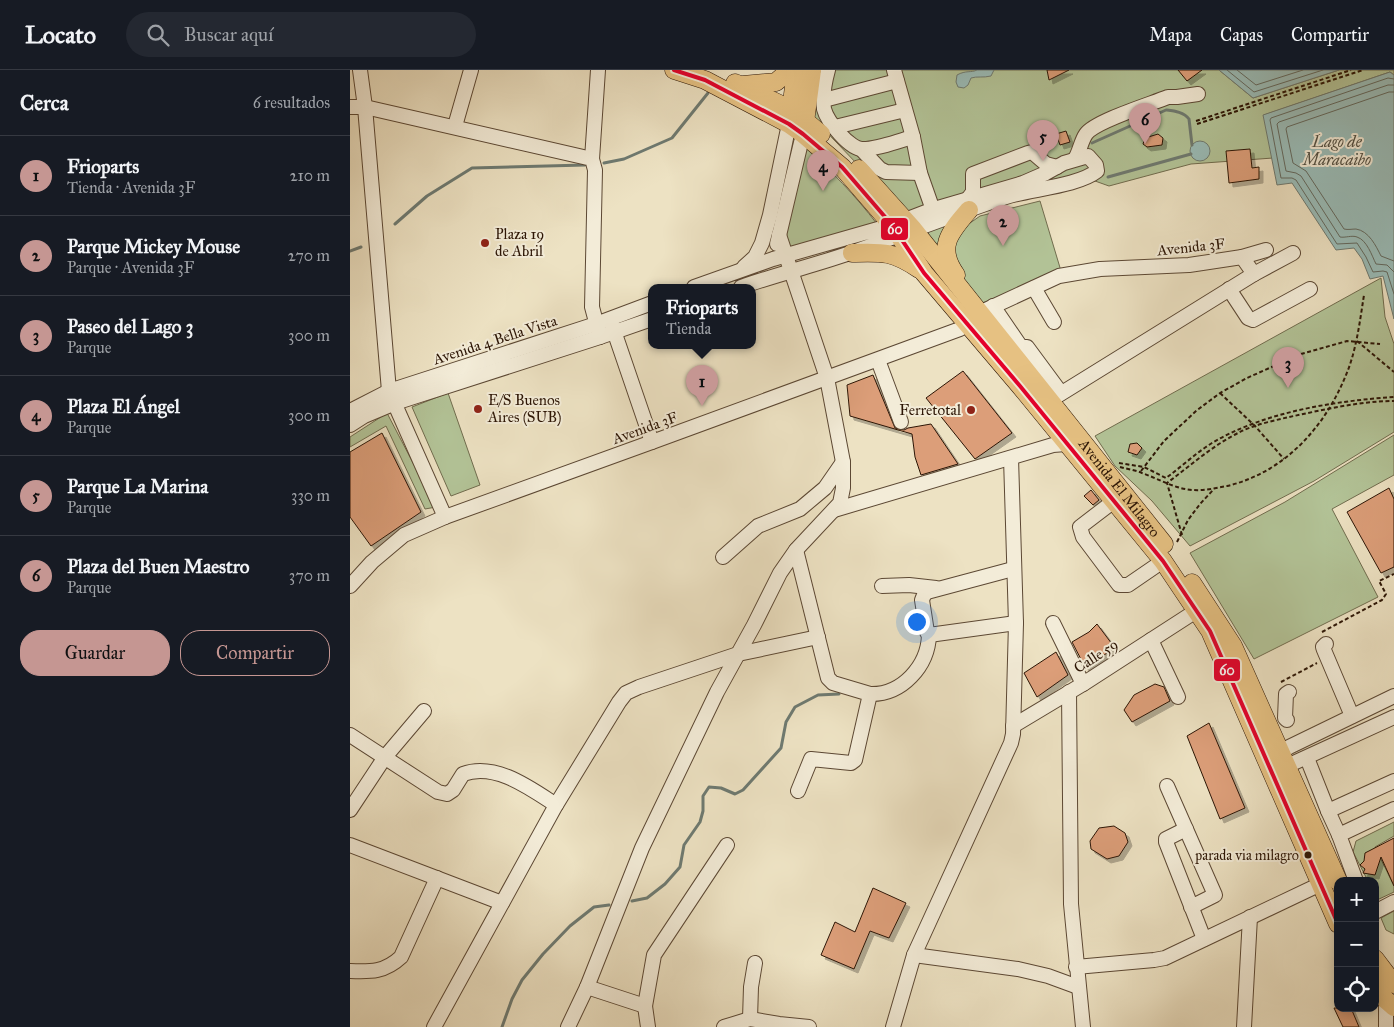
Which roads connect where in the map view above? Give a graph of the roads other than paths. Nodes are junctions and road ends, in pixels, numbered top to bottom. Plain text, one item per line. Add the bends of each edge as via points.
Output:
1 (360, 70) edge
2 (471, 70) edge
3 (598, 70) edge
4 (674, 70) edge
5 (707, 70) edge
6 (790, 70) edge
7 (796, 70) edge
8 (826, 71) edge
9 (896, 75) edge
10 (740, 85) junction
11 (1198, 94) dead end
12 (824, 100) junction
13 (350, 107) edge
14 (365, 107) junction
15 (905, 110) junction
16 (797, 122) junction
17 (455, 126) junction
18 (835, 127) junction
19 (913, 137) junction
20 (862, 150) junction
21 (592, 159) junction
22 (1075, 159) junction
23 (1057, 167) junction
24 (920, 173) junction
25 (968, 205) junction
26 (933, 210) junction
27 (902, 227) junction
28 (1266, 250) dead end
29 (852, 252) junction
30 (1293, 254) dead end
31 (779, 257) junction
32 (1242, 257) junction
33 (740, 271) junction
34 (790, 272) junction
35 (924, 273) junction
36 (1254, 274) junction
37 (757, 282) junction
38 (703, 284) edge
39 (751, 284) edge
40 (1034, 288) junction
41 (1229, 289) junction
42 (1310, 289) dead end
43 (968, 299) junction
44 (648, 304) edge
45 (980, 314) junction
46 (610, 318) junction
47 (648, 320) edge
48 (1054, 322) dead end
49 (598, 331) junction
50 (614, 332) junction
51 (878, 360) junction
52 (827, 378) junction
53 (392, 397) junction
54 (1055, 397) junction
55 (350, 411) edge
56 (901, 422) dead end
57 (350, 425) edge
58 (652, 442) junction
59 (1066, 444) junction
60 (1011, 458) junction
61 (843, 462) junction
62 (1114, 501) junction
63 (834, 510) junction
64 (445, 517) junction
65 (796, 550) junction
66 (723, 557) dead end
67 (1163, 561) junction
68 (1013, 569) junction
69 (350, 586) edge
70 (882, 586) dead end
71 (940, 589) junction
72 (1196, 611) junction
73 (1016, 623) junction
74 (1053, 623) dead end
75 (929, 635) junction
76 (818, 637) junction
77 (1151, 640) junction
78 (1322, 641) road end
79 (738, 654) junction
80 (1083, 684) junction
81 (1285, 687) road end
82 (1069, 692) junction
83 (870, 694) junction
84 (1394, 696) edge
85 (1178, 697) dead end
86 (424, 711) dead end
87 (1352, 716) junction
88 (1394, 717) edge
89 (1287, 720) dead end
90 (1013, 726) junction
91 (350, 735) edge
92 (385, 757) junction
93 (1307, 758) junction
94 (1284, 759) junction
95 (1394, 781) edge
96 (1167, 786) dead end
97 (798, 791) dead end
98 (556, 805) junction
99 (1394, 809) edge
100 (350, 810) edge
101 (1328, 811) junction
102 (1186, 829) junction
103 (1339, 835) junction
104 (350, 845) edge
105 (727, 845) dead end
106 (1336, 877) edge
107 (1355, 877) edge
108 (437, 878) junction
109 (1334, 880) edge
110 (1319, 884) junction
111 (1394, 902) edge
112 (502, 903) junction
113 (1191, 907) junction
114 (1379, 910) edge
115 (1250, 917) junction
116 (1337, 922) edge
117 (1204, 939) junction
118 (914, 955) junction
119 (754, 963) dead end
120 (1076, 967) junction
121 (1378, 967) edge
122 (350, 972) edge
123 (587, 987) junction
124 (1078, 987) junction
125 (1387, 994) edge
126 (645, 1006) junction
127 (750, 1018) junction
128 (434, 1027) edge
129 (568, 1027) edge
130 (648, 1027) edge
131 (724, 1027) edge
132 (809, 1027) edge
133 (893, 1027) edge
134 (1083, 1027) edge
135 (1244, 1027) edge
136 (1386, 1027) edge

1 - 14 street
2 - 17 street
3 - 21 street
4 - 16 main road via 705,80
5 - 10 main road
6 - 10 main road via 776,82
7 - 16 main road
8 - 12 street
8 - 16 main road
9 - 12 street
9 - 15 street
10 - 16 main road
11 - 22 street via 1168,97 1099,124 1086,134
12 - 18 street via 824,109
13 - 14 street
14 - 17 street
14 - 53 street
15 - 18 street
15 - 19 street
16 - 27 main road via 851,160
16 - 31 street via 779,235
16 - 33 street via 762,243 755,257
17 - 21 street
18 - 20 street via 849,144
19 - 20 street
19 - 24 street
20 - 24 street via 886,172
21 - 49 street via 595,170 592,307
22 - 23 street
22 - 25 street via 1088,156 1096,165 1097,172 1078,181
23 - 25 street
23 - 25 street via 1046,164 1032,152 974,174
24 - 26 street
25 - 26 street
25 - 27 street
25 - 43 main road via 951,231 946,247 948,264 967,290
26 - 27 street
27 - 29 street
27 - 31 street
27 - 35 main road, Avenida El Milagro
27 - 43 main road, Avenida El Milagro
28 - 32 street
29 - 34 street
29 - 35 main road via 883,252 903,258
30 - 36 street
31 - 33 street
31 - 34 street
31 - 37 street
32 - 36 street, Avenida 3F
32 - 40 street, Avenida 3F via 1189,265 1079,272 1059,276
33 - 38 street
34 - 37 street
34 - 52 street
35 - 45 main road, Avenida El Milagro
36 - 41 street
37 - 39 street
40 - 45 street, Avenida 3F
40 - 48 street
41 - 42 street via 1248,318 1254,320
41 - 54 street
43 - 45 main road, Avenida El Milagro
44 - 46 street, Avenida 4 Bella Vista
45 - 51 street, Avenida 3F via 960,329
45 - 54 main road, Avenida El Milagro
45 - 59 main road, Avenida El Milagro via 1020,386
46 - 49 street, Avenida 4 Bella Vista
46 - 50 street
47 - 50 street, Avenida 4 Bella Vista
49 - 50 street, Avenida 4 Bella Vista
49 - 53 street, Avenida 4 Bella Vista
50 - 58 street
51 - 52 street, Avenida 3F
51 - 56 street
52 - 58 street, Avenida 3F
52 - 61 street
53 - 55 street, Avenida 4 Bella Vista
53 - 57 street, Avenida 4 Bella Vista
53 - 64 street
54 - 94 main road, Avenida El Milagro via 1210,609 1233,646
58 - 64 street, Avenida 3F
59 - 60 street
59 - 62 main road, Avenida El Milagro
60 - 63 street
60 - 68 street
61 - 63 street via 843,488 840,503
61 - 66 street via 825,488 800,509 758,526
62 - 67 main road, Avenida El Milagro
62 - 67 street via 1080,527 1083,537 1119,584 1128,585
63 - 65 street
64 - 69 street, Avenida 3F via 404,535
65 - 76 street
65 - 79 street via 780,573
67 - 72 main road, Avenida El Milagro
68 - 71 street
68 - 73 street
70 - 71 street
71 - 75 street via 927,592 922,600
72 - 77 street, Calle 59
72 - 110 main road, Avenida El Milagro via 1210,631
73 - 75 street
73 - 90 street
74 - 80 street
75 - 83 street via 925,654 915,673 898,687
76 - 79 street
76 - 83 street via 830,681
77 - 80 street, Calle 59
77 - 85 street
78 - 87 street
79 - 98 street via 626,693
79 - 123 street via 642,848
80 - 82 street, Calle 59
81 - 89 street
82 - 90 street, Calle 59
82 - 120 street via 1071,904
83 - 97 street via 855,760 851,763 811,759
84 - 87 street
86 - 92 street
87 - 94 street via 1289,747
88 - 93 street
90 - 118 street via 1011,743
91 - 92 street
92 - 98 street via 438,792 448,794 463,774 479,770 523,783
92 - 100 street
93 - 94 street
93 - 101 street
94 - 106 main road, Avenida El Milagro
95 - 101 street
96 - 102 street
98 - 112 street
99 - 103 street
101 - 103 street
102 - 113 street via 1166,839 1166,842
102 - 113 street via 1215,895
103 - 107 street
104 - 108 street
105 - 126 street via 654,955
108 - 112 street
108 - 122 street via 401,957 392,965 372,972
109 - 110 street
110 - 115 street
110 - 116 main road, Avenida El Milagro
111 - 114 street
112 - 128 street
113 - 117 street
115 - 117 street
115 - 135 street
117 - 120 street via 1159,960
118 - 124 street via 1018,969
118 - 133 street
119 - 127 street
120 - 124 street
121 - 125 main road
123 - 126 street
123 - 129 street
124 - 134 street
125 - 136 street
126 - 130 street
127 - 131 street
127 - 132 street

